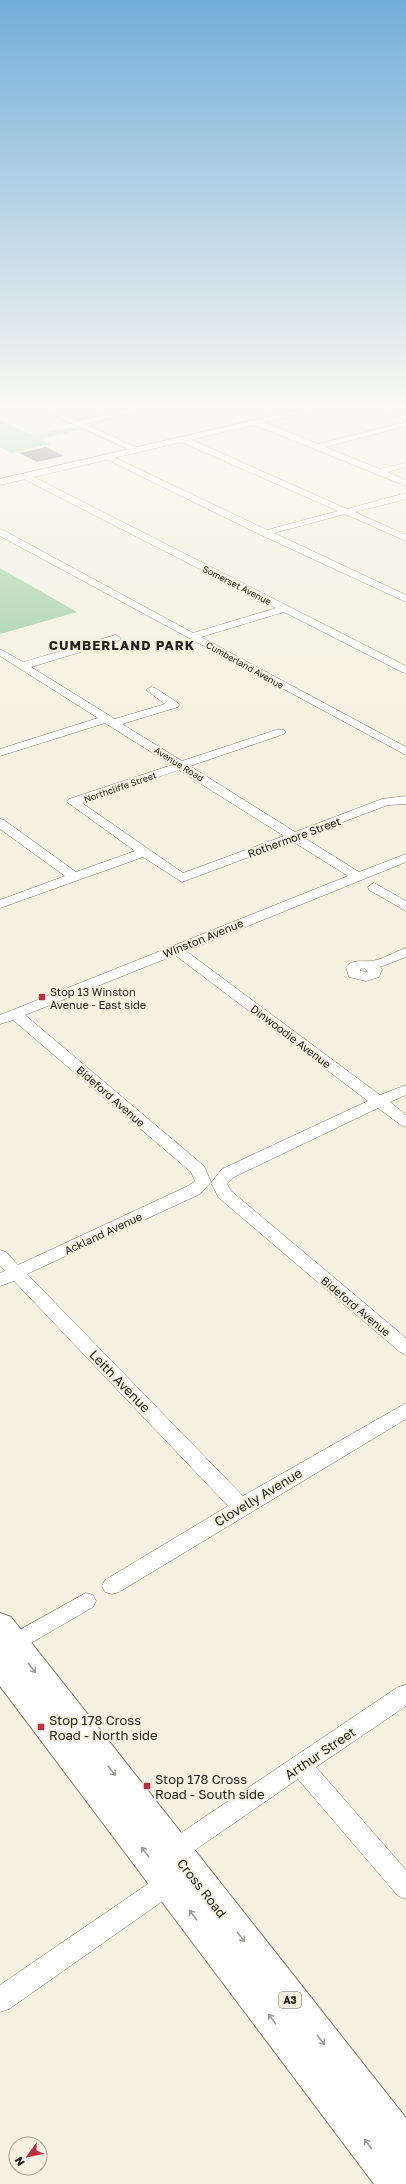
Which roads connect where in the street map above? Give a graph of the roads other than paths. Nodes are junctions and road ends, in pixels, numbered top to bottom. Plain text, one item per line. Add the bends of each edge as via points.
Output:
1 (87, 508) edge
2 (212, 508) edge
3 (337, 508) edge
4 (361, 508) edge
5 (346, 512) junction
6 (0, 532) edge
7 (264, 533) junction
8 (406, 538) edge
9 (406, 599) edge
10 (283, 608) junction
11 (192, 636) junction
12 (116, 638) dead end
13 (0, 652) edge
14 (22, 666) junction
15 (403, 667) edge
16 (151, 690) dead end
17 (111, 721) junction
18 (280, 732) dead end
19 (406, 752) edge
20 (0, 753) edge
21 (182, 766) junction
22 (406, 800) edge
23 (0, 823) edge
24 (294, 837) junction
25 (144, 852) junction
26 (406, 858) edge
27 (75, 877) junction
28 (358, 877) junction
29 (374, 887) dead end
30 (0, 904) edge
31 (406, 907) edge
32 (175, 949) junction
33 (406, 952) edge
34 (371, 966) dead end
35 (15, 1014) junction
36 (0, 1020) edge
37 (406, 1088) edge
38 (379, 1101) junction
39 (406, 1122) edge
40 (211, 1182) junction
41 (0, 1256) edge
42 (16, 1272) junction
43 (0, 1280) edge
44 (406, 1348) edge
45 (406, 1410) edge
46 (241, 1507) junction
47 (112, 1586) dead end
48 (86, 1601) dead end
49 (3, 1646) edge
50 (406, 1694) edge
51 (301, 1766) junction
52 (171, 1867) junction
53 (406, 1888) edge
54 (0, 2000) edge
55 (396, 2174) edge

1 - 10 street, Somerset Avenue
2 - 7 street
3 - 5 street
4 - 5 street
5 - 7 street
5 - 8 street
6 - 11 street, Cumberland Avenue
7 - 9 street
10 - 11 street
10 - 15 street, Somerset Avenue
11 - 19 street, Cumberland Avenue
12 - 14 street
13 - 14 street, Avenue Road
14 - 17 street, Avenue Road
16 - 17 street via 174,704
17 - 20 street
17 - 21 street, Avenue Road
18 - 21 street, Northcliffe Street
21 - 24 street, Avenue Road
21 - 25 street, Northcliffe Street via 73,802
22 - 24 street, Rothermore Street via 386,802
23 - 27 street
24 - 25 street, Rothermore Street via 182,878
24 - 28 street, Avenue Road
25 - 27 street
26 - 28 street, Winston Avenue
27 - 30 street
28 - 32 street, Winston Avenue
29 - 31 street
32 - 35 street, Winston Avenue
32 - 38 street, Dinwoodie Avenue
33 - 34 street
35 - 36 street, Winston Avenue
35 - 40 street, Bideford Avenue
37 - 38 street, Ackland Avenue
38 - 39 street, Dinwoodie Avenue
38 - 40 street, Ackland Avenue
40 - 42 street, Ackland Avenue
40 - 44 street, Bideford Avenue
41 - 42 street, Leith Avenue
42 - 43 street, Ackland Avenue
42 - 46 street, Leith Avenue
45 - 46 street, Clovelly Avenue
46 - 47 street, Clovelly Avenue
48 - 49 street
49 - 52 highway, Cross Road / A3
50 - 51 street, Arthur Street
51 - 52 street, Arthur Street
51 - 53 street
52 - 54 street, Arthur Street
52 - 55 highway, Cross Road / A3

